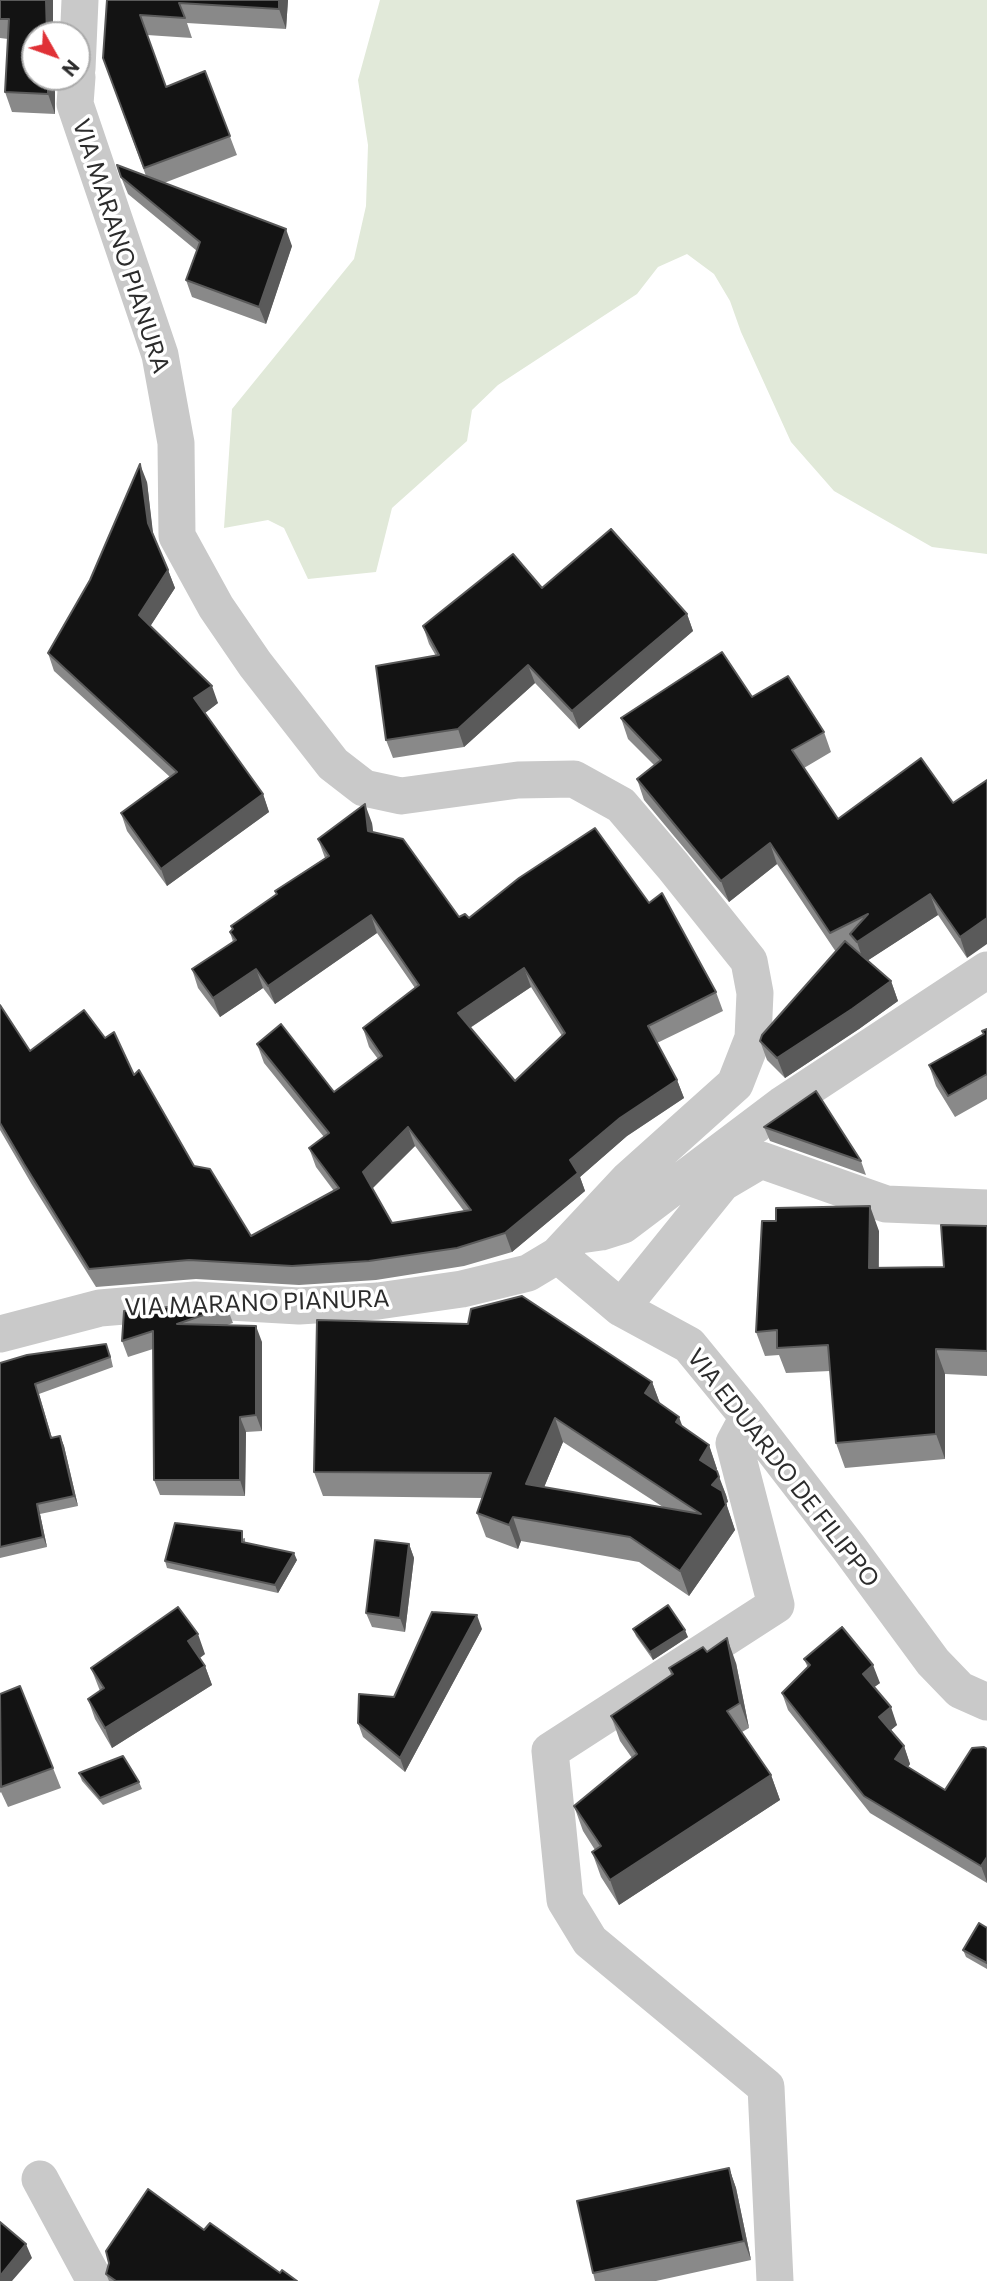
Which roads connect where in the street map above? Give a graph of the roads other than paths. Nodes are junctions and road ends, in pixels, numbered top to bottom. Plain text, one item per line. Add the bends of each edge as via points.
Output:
1 (80, 0) edge
2 (79, 21) edge
3 (76, 91) edge
4 (987, 970) edge
5 (987, 1208) edge
6 (569, 1245) junction
7 (621, 1308) junction
8 (0, 1334) edge
9 (748, 1417) junction
10 (987, 1702) edge
11 (40, 2179) dead end
12 (95, 2281) edge
13 (775, 2281) edge

1 - 2 street
3 - 6 street, VIA MARANO PIANURA via 75,104 160,355 176,443 177,536 216,607 255,664 333,764 364,788 401,796 518,780 573,779 621,805 748,961 755,993 753,1038 735,1084 629,1179
4 - 6 street via 782,1105 623,1225
5 - 7 street via 886,1204 761,1160 722,1183
6 - 7 street, VIA EDUARDO DE FILIPPO
6 - 8 street, VIA MARANO PIANURA via 528,1273 462,1289 299,1306 195,1300 100,1308
7 - 9 street, VIA EDUARDO DE FILIPPO via 689,1345
9 - 10 street, VIA EDUARDO DE FILIPPO via 933,1662 960,1690
9 - 13 street via 734,1443 775,1605 550,1751 565,1899 590,1941 766,2087
11 - 12 street

